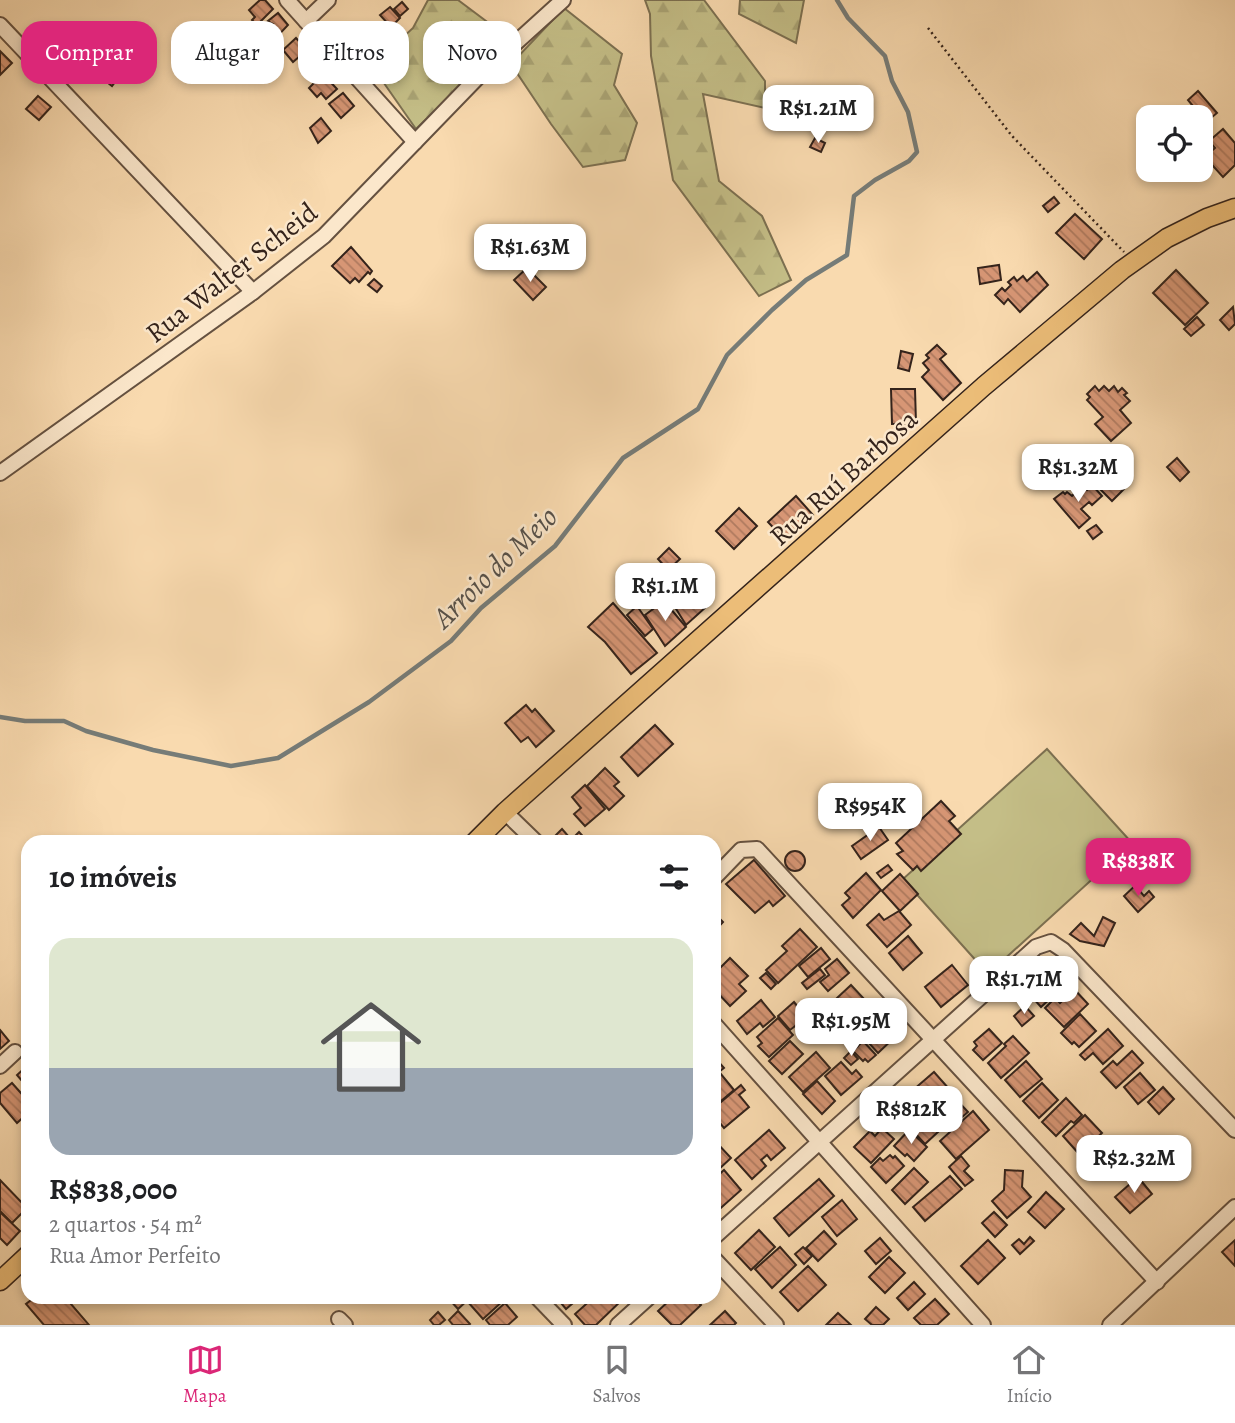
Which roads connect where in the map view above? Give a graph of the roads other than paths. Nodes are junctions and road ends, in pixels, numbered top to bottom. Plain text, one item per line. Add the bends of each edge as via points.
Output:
1 (287, 0) edge
2 (328, 0) edge
3 (563, 0) edge
4 (306, 21) joint
5 (0, 25) edge
6 (363, 84) edge
7 (415, 142) junction
8 (1235, 208) edge
9 (253, 292) junction
10 (0, 473) edge
11 (505, 812) junction
12 (482, 835) edge
13 (529, 835) edge
14 (721, 871) edge
15 (721, 1032) edge
16 (934, 1039) junction
17 (15, 1052) dead end
18 (0, 1066) edge
19 (1235, 1130) edge
20 (819, 1142) junction
21 (1235, 1207) edge
22 (721, 1231) edge
23 (21, 1262) edge
24 (721, 1266) edge
25 (0, 1281) edge
26 (1157, 1282) junction
27 (544, 1304) edge
28 (641, 1304) edge
29 (564, 1325) edge
30 (618, 1325) edge
31 (776, 1325) edge
32 (983, 1325) edge
33 (1110, 1325) edge

1 - 4 street
2 - 4 street
3 - 7 street, Rua Walter Scheid
5 - 9 street
6 - 7 street
7 - 9 street, Rua Walter Scheid via 324,236
8 - 11 main road, Rua Ruí Barbosa via 1167,238 1133,262 984,386
9 - 10 street, Rua Walter Scheid
11 - 12 main road, Rua Ruí Barbosa
11 - 13 street
14 - 16 street via 741,850 757,849
15 - 20 street
16 - 19 street via 1036,947 1051,942
16 - 20 street
16 - 26 street
17 - 18 street
20 - 22 street
20 - 32 street
21 - 26 street
23 - 25 main road
24 - 31 street
26 - 33 street
27 - 29 street
28 - 30 street

